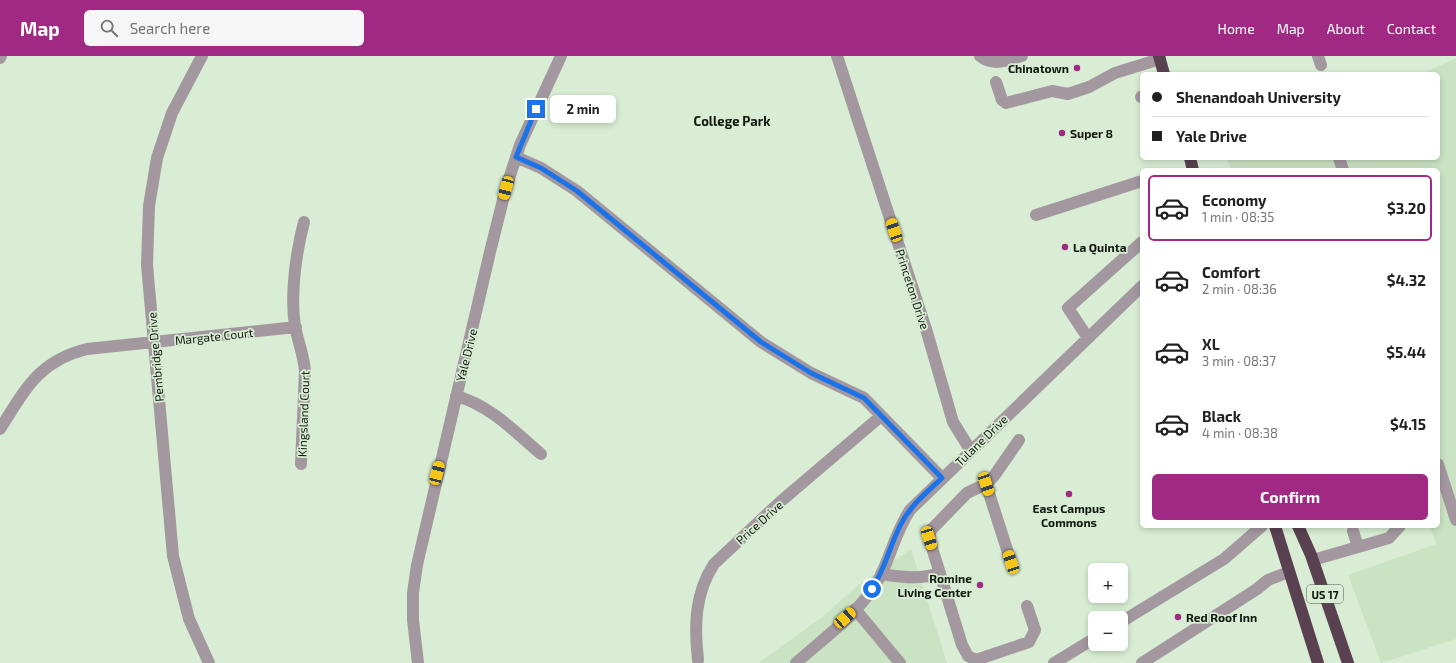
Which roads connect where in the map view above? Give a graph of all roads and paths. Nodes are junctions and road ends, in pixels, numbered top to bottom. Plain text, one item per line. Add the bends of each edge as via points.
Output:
1 (202, 56) edge
2 (561, 56) edge
3 (837, 56) edge
4 (980, 56) edge
5 (1022, 56) edge
6 (1159, 58) edge
7 (1163, 72) edge
8 (996, 82) dead end
9 (516, 157) junction
10 (1140, 182) edge
11 (1036, 215) dead end
12 (304, 222) dead end
13 (1140, 244) edge
14 (1140, 288) edge
15 (296, 327) junction
16 (1088, 338) junction
17 (154, 342) junction
18 (456, 396) junction
19 (881, 416) junction
20 (0, 429) edge
21 (1019, 440) dead end
22 (971, 451) junction
23 (541, 454) dead end
24 (301, 464) dead end
25 (1440, 470) edge
26 (942, 478) junction
27 (986, 484) junction
28 (1456, 520) edge
29 (1260, 528) edge
30 (1276, 528) edge
31 (1299, 528) edge
32 (1398, 528) edge
33 (1353, 531) dead end
34 (1358, 547) junction
35 (1313, 560) junction
36 (1011, 562) dead end
37 (1289, 572) junction
38 (940, 573) junction
39 (881, 574) junction
40 (1027, 606) dead end
41 (855, 609) junction
42 (1128, 618) edge
43 (1088, 642) edge
44 (698, 660) dead end
45 (209, 663) edge
46 (418, 663) edge
47 (796, 663) edge
48 (900, 663) edge
49 (1054, 663) edge
50 (1142, 663) edge
51 (1318, 663) edge
52 (1348, 663) edge

1 - 17 street, Pembridge Drive via 184,87 167,126 150,191 147,265
2 - 9 street, Yale Drive
3 - 22 street, Princeton Drive via 921,314 953,422
4 - 5 street via 987,62 999,62
6 - 7 highway
6 - 8 street via 1115,73 1089,87 1068,94 1052,91 1006,103 1002,100
9 - 18 street, Yale Drive via 490,252
9 - 19 street via 541,168 577,191 761,342 811,373 864,398
10 - 11 street
12 - 15 street, Kingsland Court via 295,285
13 - 16 street via 1068,308
14 - 16 street, Tulane Drive
15 - 17 street, Margate Court
15 - 24 street, Kingsland Court via 306,371
16 - 22 street, Tulane Drive
17 - 20 street, Margate Court via 87,348 71,352 56,360 31,382
17 - 45 street, Pembridge Drive via 173,556 189,619
18 - 23 street via 485,408
18 - 46 street, Yale Drive via 417,565 413,593
19 - 26 street
19 - 44 street, Price Drive via 780,502 714,564 700,590 695,637
21 - 27 street
22 - 26 street, Tulane Drive
25 - 28 street
26 - 39 street, Tulane Drive via 910,510 901,524
27 - 36 street
27 - 38 street via 967,493 931,530 929,538
29 - 42 street via 1224,559
30 - 37 highway, US 17
31 - 35 highway, US 17
32 - 34 street via 1389,538
33 - 34 street
34 - 35 street
35 - 52 highway, US 17
37 - 50 street via 1268,580
37 - 51 highway, US 17
38 - 39 street via 910,578
38 - 40 street via 962,645 968,656 976,660 1029,642 1035,630
39 - 41 street, Tulane Drive via 864,601
41 - 47 street, Tulane Drive
41 - 48 street
43 - 49 street

